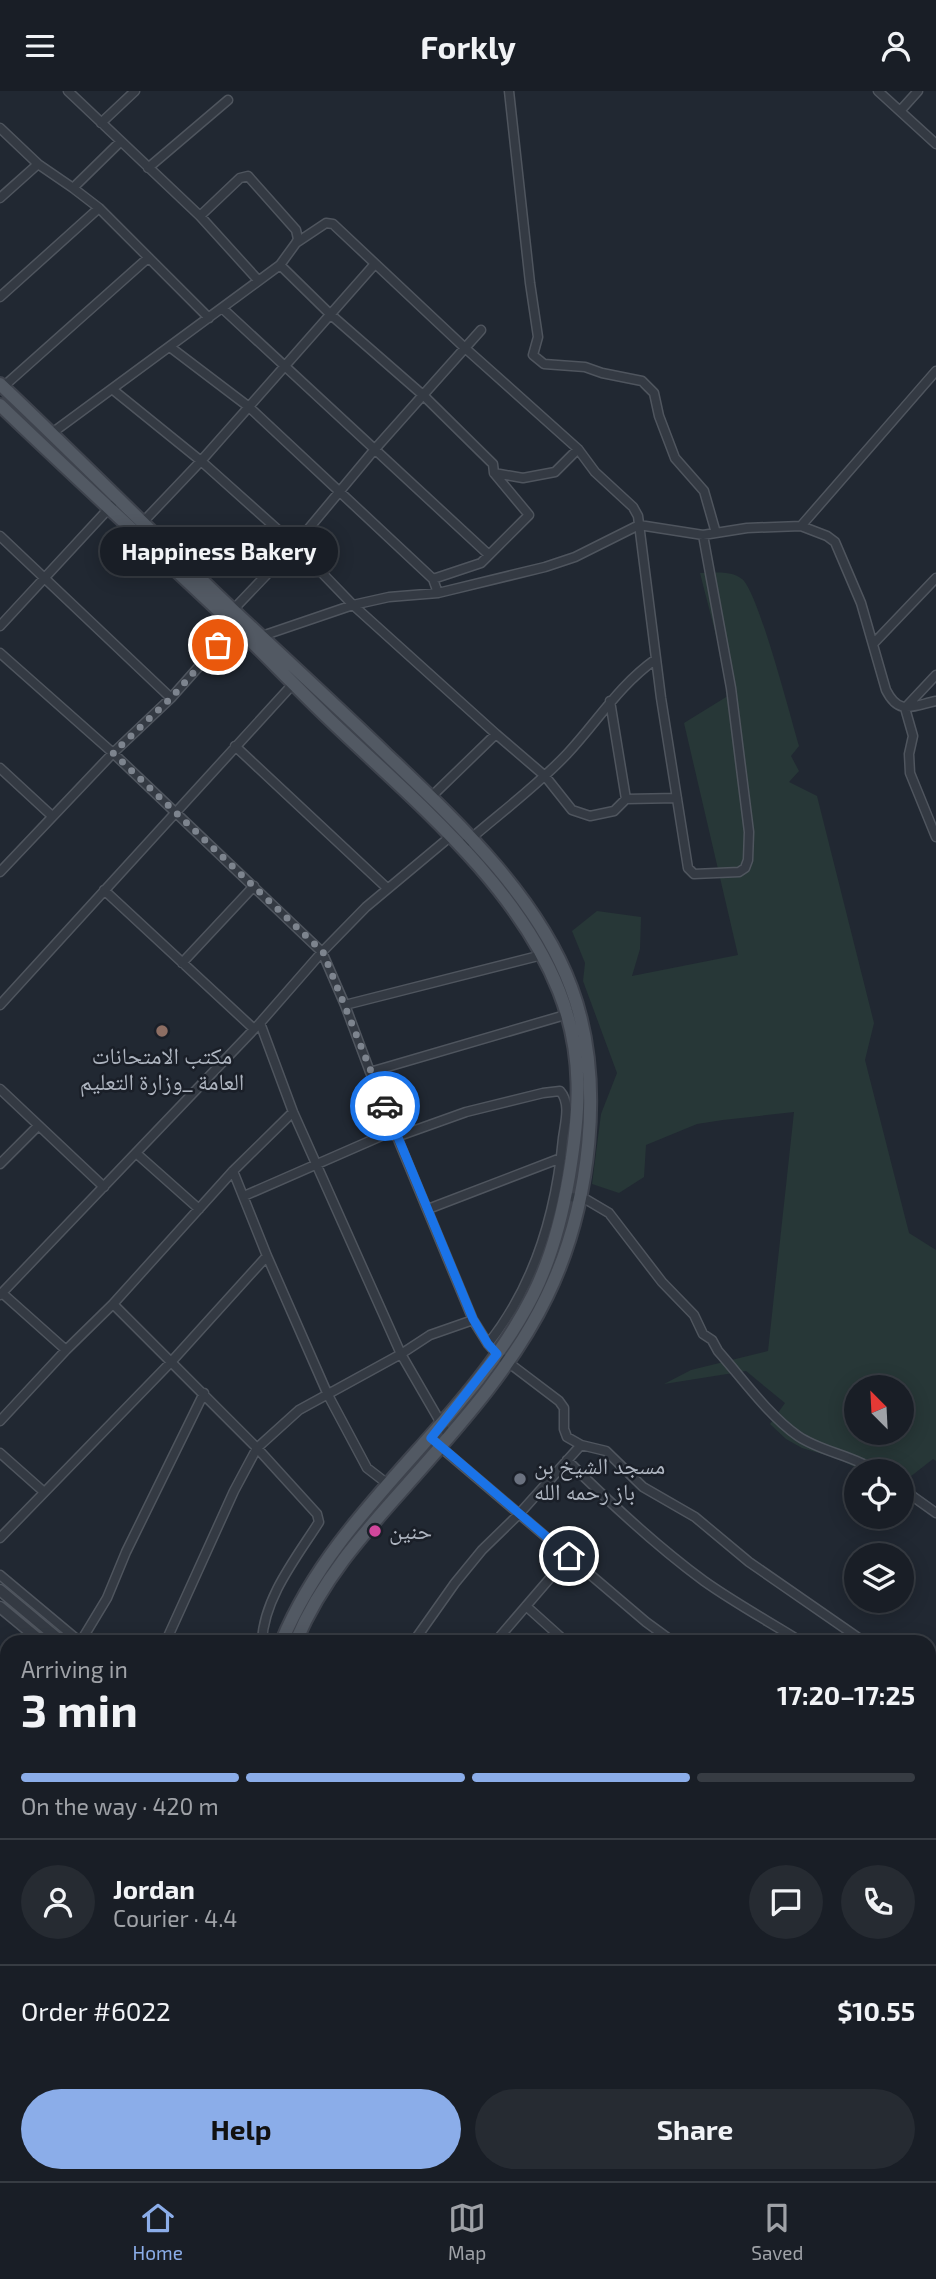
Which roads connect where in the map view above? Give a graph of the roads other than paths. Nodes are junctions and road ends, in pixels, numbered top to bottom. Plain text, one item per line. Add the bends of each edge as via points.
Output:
1 (68, 91) edge
2 (135, 91) edge
3 (509, 91) edge
4 (878, 91) edge
5 (918, 91) edge
6 (228, 100) dead end
7 (900, 111) junction
8 (101, 123) junction
9 (0, 128) edge
10 (120, 142) junction
11 (936, 144) edge
12 (38, 164) junction
13 (148, 168) junction
14 (73, 187) junction
15 (0, 198) edge
16 (99, 208) junction
17 (200, 216) junction
18 (296, 243) junction
19 (148, 258) junction
20 (279, 265) junction
21 (374, 265) junction
22 (258, 280) junction
23 (0, 297) edge
24 (222, 308) junction
25 (330, 314) junction
26 (209, 318) junction
27 (481, 330) dead end
28 (170, 347) junction
29 (465, 348) junction
30 (285, 367) junction
31 (936, 371) edge
32 (1, 386) edge
33 (112, 389) junction
34 (424, 396) junction
35 (0, 405) edge
36 (249, 407) junction
37 (52, 433) junction
38 (375, 449) junction
39 (578, 449) junction
40 (201, 461) junction
41 (494, 473) junction
42 (340, 491) junction
43 (117, 498) junction
44 (108, 509) junction
45 (143, 523) junction
46 (639, 525) junction
47 (801, 526) junction
48 (716, 533) junction
49 (703, 535) junction
50 (0, 536) edge
51 (295, 545) junction
52 (489, 555) junction
53 (936, 578) edge
54 (45, 579) junction
55 (433, 579) junction
56 (438, 593) junction
57 (353, 605) junction
58 (230, 618) junction
59 (0, 626) edge
60 (256, 638) junction
61 (873, 645) junction
62 (0, 653) edge
63 (656, 659) junction
64 (936, 675) edge
65 (293, 684) junction
66 (171, 698) junction
67 (610, 701) junction
68 (936, 701) edge
69 (905, 708) junction
70 (496, 734) junction
71 (235, 746) junction
72 (113, 753) junction
73 (0, 768) edge
74 (545, 776) junction
75 (431, 796) junction
76 (677, 798) junction
77 (626, 799) junction
78 (176, 813) junction
79 (52, 816) junction
80 (451, 836) junction
81 (936, 837) edge
82 (466, 843) junction
83 (0, 872) edge
84 (254, 886) junction
85 (387, 888) junction
86 (104, 890) junction
87 (323, 952) junction
88 (542, 954) junction
89 (182, 963) junction
90 (0, 1005) edge
91 (345, 1005) junction
92 (573, 1012) junction
93 (257, 1026) junction
94 (370, 1072) junction
95 (0, 1089) edge
96 (293, 1112) junction
97 (38, 1125) junction
98 (396, 1134) junction
99 (136, 1153) junction
100 (573, 1157) junction
101 (317, 1163) junction
102 (0, 1164) edge
103 (233, 1171) junction
104 (104, 1187) junction
105 (244, 1196) junction
106 (565, 1196) junction
107 (579, 1198) junction
108 (199, 1209) junction
109 (428, 1209) junction
110 (267, 1256) junction
111 (1, 1294) edge
112 (113, 1304) junction
113 (473, 1319) junction
114 (488, 1344) junction
115 (65, 1350) junction
116 (401, 1355) junction
117 (502, 1358) junction
118 (172, 1361) junction
119 (204, 1393) junction
120 (328, 1395) junction
121 (0, 1421) edge
122 (440, 1437) junction
123 (581, 1445) junction
124 (257, 1448) junction
125 (0, 1453) edge
126 (856, 1459) edge
127 (567, 1460) junction
128 (389, 1485) junction
129 (44, 1492) junction
130 (914, 1497) edge
131 (520, 1513) junction
132 (936, 1513) edge
133 (0, 1538) edge
134 (569, 1556) junction
135 (0, 1575) edge
136 (0, 1590) edge
137 (526, 1606) junction
138 (0, 1607) edge
139 (30, 1635) edge
140 (54, 1635) edge
141 (73, 1635) edge
142 (84, 1635) edge
143 (169, 1635) edge
144 (262, 1635) edge
145 (285, 1635) edge
146 (299, 1635) edge
147 (418, 1635) edge
148 (501, 1635) edge
149 (558, 1635) edge
150 (664, 1635) edge
151 (790, 1635) edge
152 (854, 1635) edge

1 - 8 street
2 - 8 street
3 - 48 street via 538,337 533,355 544,363 642,381 654,393 675,458 704,491
4 - 7 street
5 - 7 street
6 - 13 street
7 - 11 street
8 - 10 street
9 - 12 street
10 - 13 street
10 - 14 street
12 - 14 street
12 - 15 street
13 - 17 street
14 - 16 street
16 - 19 street
16 - 23 street
17 - 18 street via 240,178 248,176 296,230
17 - 22 street
18 - 20 street
18 - 21 street via 330,223
19 - 26 street
19 - 32 street
20 - 22 street
20 - 25 street
21 - 25 street
21 - 29 street
22 - 24 street
24 - 26 street
24 - 30 street
25 - 30 street
25 - 34 street
26 - 28 street
27 - 29 street
28 - 33 street
28 - 36 street
29 - 34 street
29 - 39 street
30 - 36 street
30 - 38 street
31 - 47 street
32 - 37 main road
33 - 37 street
33 - 40 street
34 - 38 street
34 - 41 street via 493,464
35 - 44 main road
36 - 40 street
36 - 42 street
37 - 43 main road
38 - 42 street
38 - 52 street
39 - 41 street via 555,472 523,478
39 - 46 street via 633,507
40 - 45 street
40 - 51 street
41 - 52 street via 529,515
42 - 51 street
42 - 55 street
43 - 44 street
43 - 45 main road
44 - 54 street
44 - 58 main road
45 - 58 main road
46 - 49 street
46 - 56 street via 559,563
46 - 63 street
47 - 48 street
47 - 61 street via 835,542
48 - 49 street
49 - 76 street via 733,701 749,832 745,867 691,872
50 - 54 street
51 - 57 street
51 - 58 street
52 - 55 street via 481,563
53 - 61 street
54 - 59 street
54 - 66 street
55 - 56 street
56 - 57 street
57 - 60 street
57 - 70 street
58 - 60 main road
58 - 66 street
60 - 65 main road
60 - 75 main road
61 - 69 street via 892,702
62 - 72 street
63 - 67 street
63 - 76 street
64 - 69 street
65 - 71 street
65 - 80 main road
66 - 72 street
67 - 74 street
67 - 77 street
68 - 69 street
69 - 81 street via 913,736 910,773
70 - 74 street
70 - 75 street
71 - 78 street
71 - 85 street
72 - 78 street
72 - 79 street
73 - 79 street
74 - 77 street via 572,810 590,816 614,811
74 - 82 street
75 - 82 main road
76 - 77 street
78 - 84 street
78 - 86 street
79 - 83 street
80 - 82 main road
80 - 85 street
82 - 88 main road
82 - 92 main road via 496,867 537,920 562,963
84 - 87 street
84 - 89 street
85 - 87 street
86 - 89 street
86 - 90 street
87 - 91 street
87 - 93 street
88 - 91 street
88 - 92 main road
89 - 93 street
91 - 94 street
92 - 94 street
92 - 100 main road via 577,1063 585,1088
93 - 96 street
93 - 99 street
94 - 98 street
95 - 97 street
96 - 101 street
96 - 103 street
97 - 102 street
97 - 104 street
98 - 100 street via 466,1112 560,1091 565,1098
98 - 101 street
98 - 109 street
99 - 104 street
99 - 108 street
100 - 106 main road
100 - 107 main road
100 - 109 street
100 - 114 street via 520,1295
101 - 105 street
101 - 116 street
103 - 105 street
103 - 108 street
104 - 111 street
105 - 110 street
106 - 107 street
106 - 117 main road via 536,1291
107 - 117 main road via 552,1284 535,1319
107 - 126 street via 610,1213 662,1282 694,1315 703,1334 789,1428 813,1444
108 - 112 street
109 - 113 street
110 - 118 street
110 - 120 street
111 - 115 street
112 - 115 street
112 - 118 street
113 - 114 street
113 - 116 street via 430,1335
114 - 117 street
115 - 121 street
116 - 120 street
116 - 122 street
117 - 122 main road
117 - 123 street via 559,1401 567,1437
118 - 119 street
118 - 129 street
119 - 124 street
119 - 142 street via 107,1598
120 - 124 street via 299,1411
120 - 128 street via 367,1468
122 - 128 main road
122 - 131 street
122 - 146 main road via 340,1563
123 - 127 street
123 - 152 street via 606,1451 643,1487 695,1517 749,1562
124 - 143 street
124 - 144 street via 317,1514 318,1522 267,1611
125 - 129 street
127 - 131 street
127 - 151 street via 703,1580
128 - 145 main road via 327,1558
129 - 133 street
130 - 132 street
131 - 134 street
131 - 147 street via 455,1583
134 - 137 street
134 - 150 street
135 - 141 street
136 - 140 street
137 - 148 street
137 - 149 street
138 - 139 street

